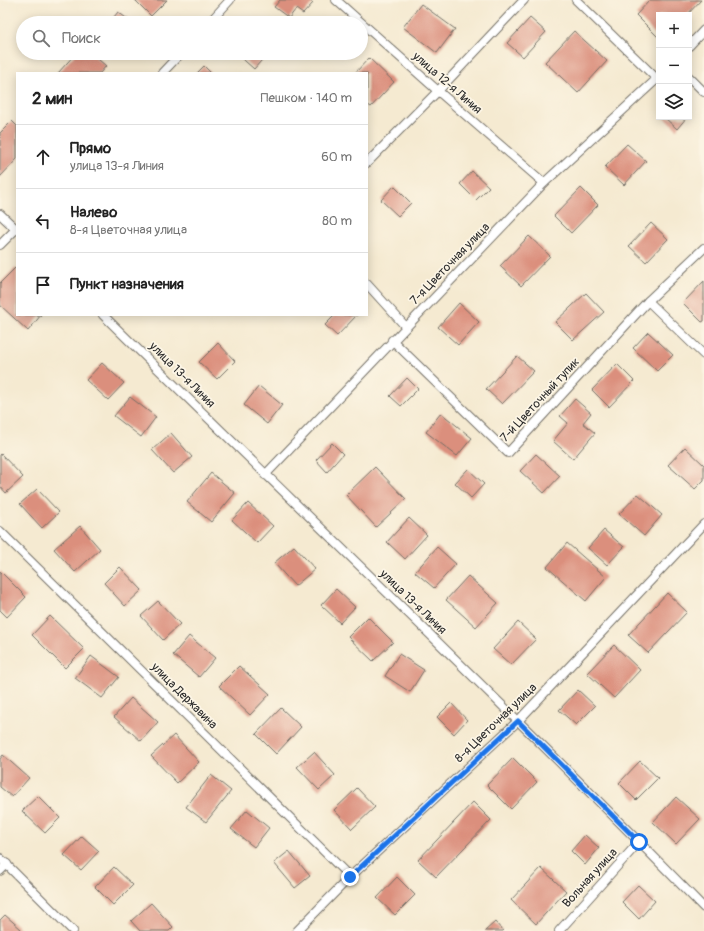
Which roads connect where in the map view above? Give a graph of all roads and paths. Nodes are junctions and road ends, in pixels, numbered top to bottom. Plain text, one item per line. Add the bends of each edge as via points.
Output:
1 (230, 0) edge
2 (336, 0) edge
3 (524, 0) edge
4 (576, 0) edge
5 (215, 16) edge
6 (354, 16) edge
7 (368, 29) edge
8 (704, 30) edge
9 (692, 43) edge
10 (174, 60) edge
11 (163, 72) edge
12 (656, 76) edge
13 (656, 80) edge
14 (692, 80) edge
15 (438, 91) junction
16 (704, 92) edge
17 (368, 162) edge
18 (544, 183) junction
19 (0, 214) edge
20 (16, 228) edge
21 (16, 230) edge
22 (0, 245) edge
23 (704, 248) edge
24 (368, 285) edge
25 (648, 301) junction
26 (104, 316) edge
27 (406, 327) junction
28 (392, 340) junction
29 (704, 355) edge
30 (265, 475) junction
31 (704, 524) edge
32 (0, 532) edge
33 (518, 721) junction
34 (639, 842) junction
35 (0, 858) edge
36 (7, 864) junction
37 (0, 872) edge
38 (350, 877) junction
39 (704, 908) edge
40 (73, 931) edge
41 (297, 931) edge
42 (559, 931) edge

1 - 5 lane
2 - 6 lane, улица 12-я Линия
3 - 15 lane
4 - 12 lane
7 - 15 lane, улица 12-я Линия
8 - 9 lane
10 - 11 lane
13 - 18 lane, 7-я Цветочная улица
14 - 16 lane
15 - 17 lane
15 - 18 lane, улица 12-я Линия
18 - 27 lane, 7-я Цветочная улица
19 - 20 lane
21 - 22 lane
23 - 25 lane, 7-й Цветочный тупик
24 - 27 lane
25 - 28 lane, 7-й Цветочный тупик via 508,453
25 - 29 lane
26 - 30 lane, улица 13-я Линия
27 - 28 lane, 7-я Цветочная улица
28 - 30 lane, 7-я Цветочная улица
30 - 33 lane, улица 13-я Линия
31 - 33 lane, 8-я Цветочная улица
32 - 38 lane, улица Державина
33 - 34 lane, улица 13-я Линия
33 - 38 lane, 8-я Цветочная улица
34 - 39 lane, улица 13-я Линия
34 - 42 lane, Вольная улица
35 - 36 lane
36 - 37 lane
36 - 40 lane
38 - 41 lane, 8-я Цветочная улица

